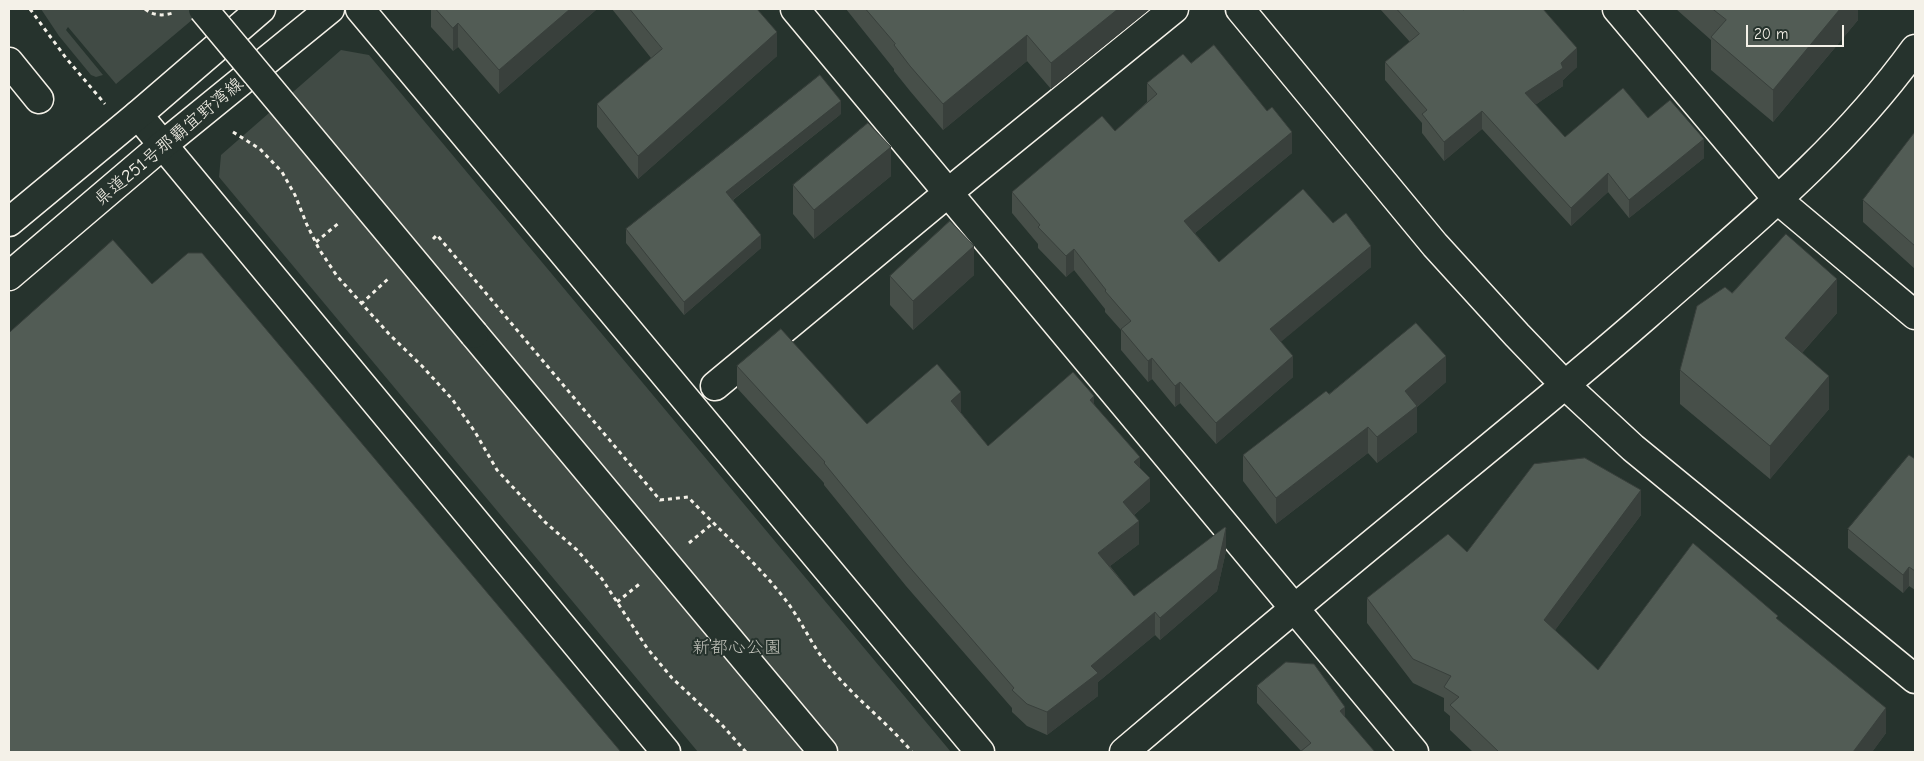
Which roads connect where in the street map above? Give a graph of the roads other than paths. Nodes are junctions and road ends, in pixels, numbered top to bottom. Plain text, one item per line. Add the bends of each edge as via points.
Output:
1 (203, 9) edge
2 (260, 9) edge
3 (330, 9) edge
4 (360, 9) edge
5 (795, 9) edge
6 (1174, 9) edge
7 (1240, 9) edge
8 (1617, 9) edge
9 (1915, 49) edge
10 (9, 62) edge
11 (39, 99) dead end
12 (138, 115) junction
13 (164, 144) junction
14 (948, 193) junction
15 (1778, 200) junction
16 (9, 222) edge
17 (9, 276) edge
18 (1915, 315) edge
19 (1565, 385) junction
20 (715, 386) dead end
21 (1294, 608) junction
22 (1915, 679) edge
23 (666, 752) edge
24 (823, 752) edge
25 (980, 752) edge
26 (1124, 752) edge
27 (1414, 752) edge

1 - 24 street, bridge
2 - 12 street
3 - 13 street, 県道251号那覇宜野湾線
4 - 25 street
5 - 14 street
6 - 14 street
7 - 19 street via 1435,245
8 - 15 street
9 - 15 street via 1872,105 1828,154
10 - 11 street
12 - 13 street
12 - 16 street
13 - 17 street, 県道251号那覇宜野湾線
13 - 23 street
14 - 20 street
14 - 21 street
15 - 18 street
15 - 19 street
19 - 21 street
19 - 22 street via 1633,448
21 - 26 street
21 - 27 street

